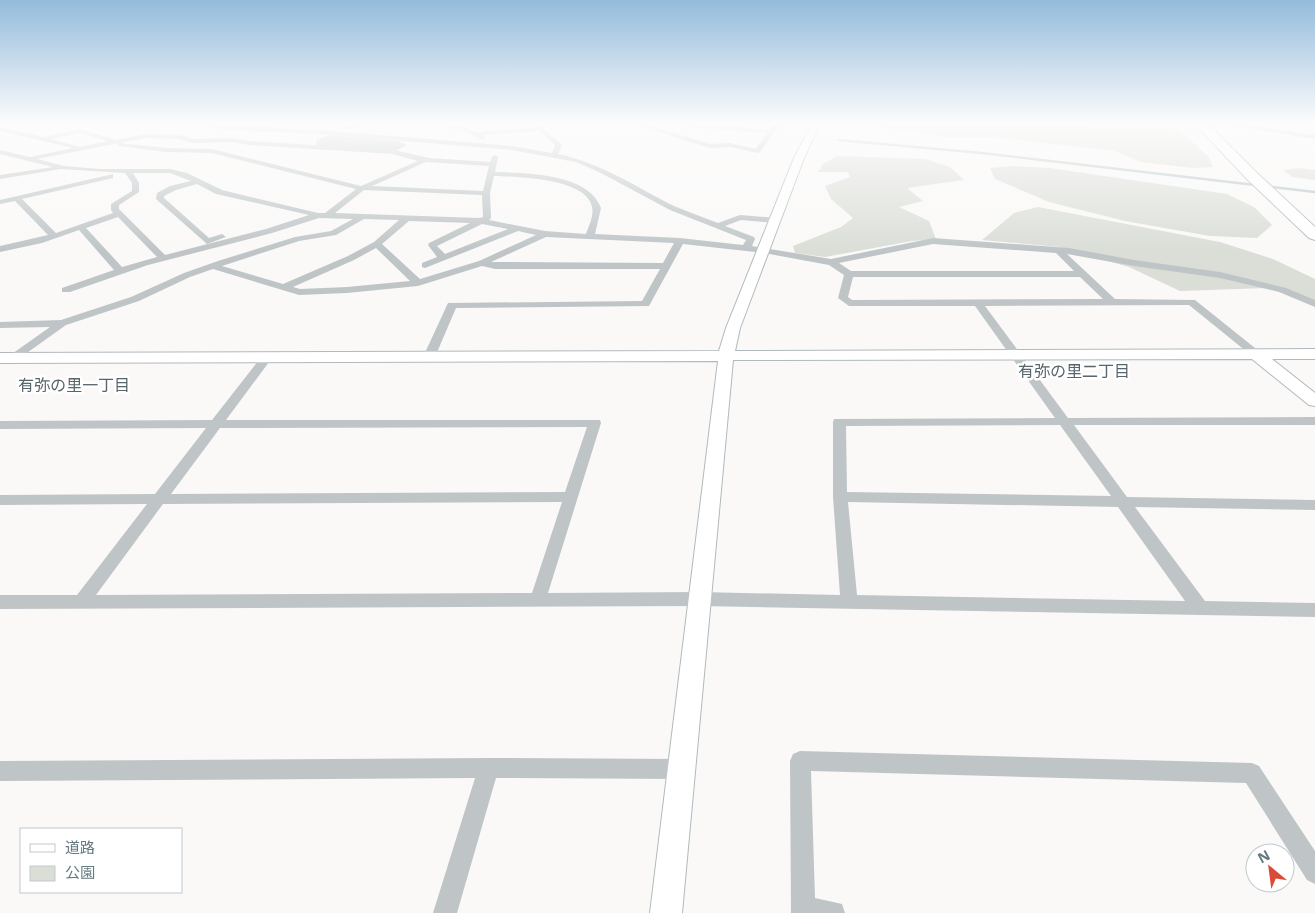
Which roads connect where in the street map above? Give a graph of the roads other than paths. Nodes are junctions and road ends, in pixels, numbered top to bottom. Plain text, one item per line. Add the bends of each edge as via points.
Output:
1 (59, 167) edge
2 (273, 167) edge
3 (408, 167) edge
4 (492, 167) edge
5 (594, 167) edge
6 (796, 167) edge
7 (1243, 167) edge
8 (1257, 167) edge
9 (64, 168) junction
10 (127, 170) junction
11 (490, 174) junction
12 (18, 176) junction
13 (0, 177) edge
14 (197, 182) junction
15 (60, 188) junction
16 (362, 188) junction
17 (486, 192) junction
18 (17, 198) junction
19 (0, 202) edge
20 (119, 214) junction
21 (322, 215) junction
22 (362, 216) junction
23 (408, 217) junction
24 (775, 220) junction
25 (1315, 220) edge
26 (480, 221) junction
27 (717, 226) junction
28 (81, 228) junction
29 (519, 228) junction
30 (545, 234) junction
31 (590, 235) junction
32 (1315, 235) edge
33 (54, 236) junction
34 (680, 241) junction
35 (377, 244) junction
36 (1, 248) edge
37 (755, 250) junction
38 (1059, 251) junction
39 (162, 257) junction
40 (444, 257) junction
41 (831, 262) junction
42 (482, 263) junction
43 (425, 265) dead end
44 (214, 266) junction
45 (665, 266) junction
46 (120, 271) junction
47 (849, 274) junction
48 (1083, 274) junction
49 (418, 283) junction
50 (284, 287) junction
51 (66, 290) dead end
52 (1112, 302) junction
53 (978, 303) junction
54 (1315, 304) edge
55 (62, 323) junction
56 (0, 325) edge
57 (1256, 354) junction
58 (1315, 354) edge
59 (1016, 355) junction
60 (726, 356) junction
61 (429, 357) junction
62 (7, 358) edge
63 (266, 358) junction
64 (1315, 401) edge
65 (1315, 421) edge
66 (1064, 422) junction
67 (217, 424) junction
68 (0, 425) edge
69 (570, 497) junction
70 (840, 497) junction
71 (160, 498) junction
72 (0, 500) edge
73 (1124, 502) junction
74 (1315, 505) edge
75 (538, 599) junction
76 (699, 599) junction
77 (0, 602) edge
78 (81, 602) junction
79 (849, 602) junction
80 (1200, 608) junction
81 (1315, 610) edge
82 (489, 768) junction
83 (682, 769) junction
84 (0, 772) edge
85 (1315, 872) edge
86 (803, 911) edge
87 (444, 913) edge
88 (666, 913) edge
89 (833, 913) edge

1 - 9 street
2 - 16 street
3 - 16 street
4 - 11 street
5 - 27 street via 673,208
6 - 24 street
7 - 32 highway
8 - 25 highway
9 - 10 street
9 - 12 street
10 - 14 street via 170,171
10 - 15 street
10 - 20 street via 137,183 137,189 115,204
11 - 17 street
11 - 31 street via 543,178 564,182 581,190 596,204
12 - 13 street
12 - 15 street
14 - 21 street via 219,192
14 - 21 street via 166,190 160,199 208,241
15 - 18 street
16 - 17 street
16 - 21 street
17 - 26 street via 487,218
18 - 19 street
18 - 33 street
20 - 28 street
20 - 39 street
21 - 22 street
21 - 39 street via 215,246
22 - 23 street
22 - 44 street via 333,233 298,239
23 - 26 street
23 - 35 street
24 - 27 street via 740,217
24 - 37 street
26 - 29 street
26 - 40 street via 432,245
27 - 37 street via 751,239
28 - 33 street
28 - 46 street
29 - 30 street
29 - 40 street
30 - 31 street
30 - 42 street
31 - 34 street
33 - 36 street
34 - 37 street
34 - 45 street
35 - 49 street
35 - 50 street
37 - 41 street
37 - 60 street
38 - 41 street via 933,241
38 - 48 street
38 - 54 street via 1213,273 1282,290
39 - 46 street
40 - 43 street
41 - 47 street
42 - 45 street via 495,266
42 - 49 street
44 - 50 street
44 - 55 street via 135,299
45 - 61 street via 645,304 452,305
46 - 51 street
47 - 48 street
47 - 53 street via 844,298 849,303
48 - 52 street
49 - 50 street via 308,292
52 - 53 street
52 - 57 street via 1191,302
53 - 59 street
55 - 56 street
55 - 62 street
57 - 58 street
57 - 59 street
57 - 64 street
59 - 60 street
59 - 66 street
60 - 61 street
60 - 76 street
61 - 63 street
62 - 63 street
63 - 67 street
65 - 66 street
66 - 70 street via 839,422
66 - 73 street
67 - 68 street
67 - 69 street via 595,423
67 - 71 street
69 - 71 street
69 - 75 street
70 - 73 street
70 - 79 street
71 - 72 street
71 - 78 street
73 - 74 street
73 - 80 street
75 - 76 street
75 - 78 street
76 - 79 street
76 - 83 street
77 - 78 street
79 - 80 street
80 - 81 street
82 - 83 street
82 - 84 street
82 - 87 street
83 - 88 street
85 - 86 street via 1252,773 800,761
86 - 89 street

